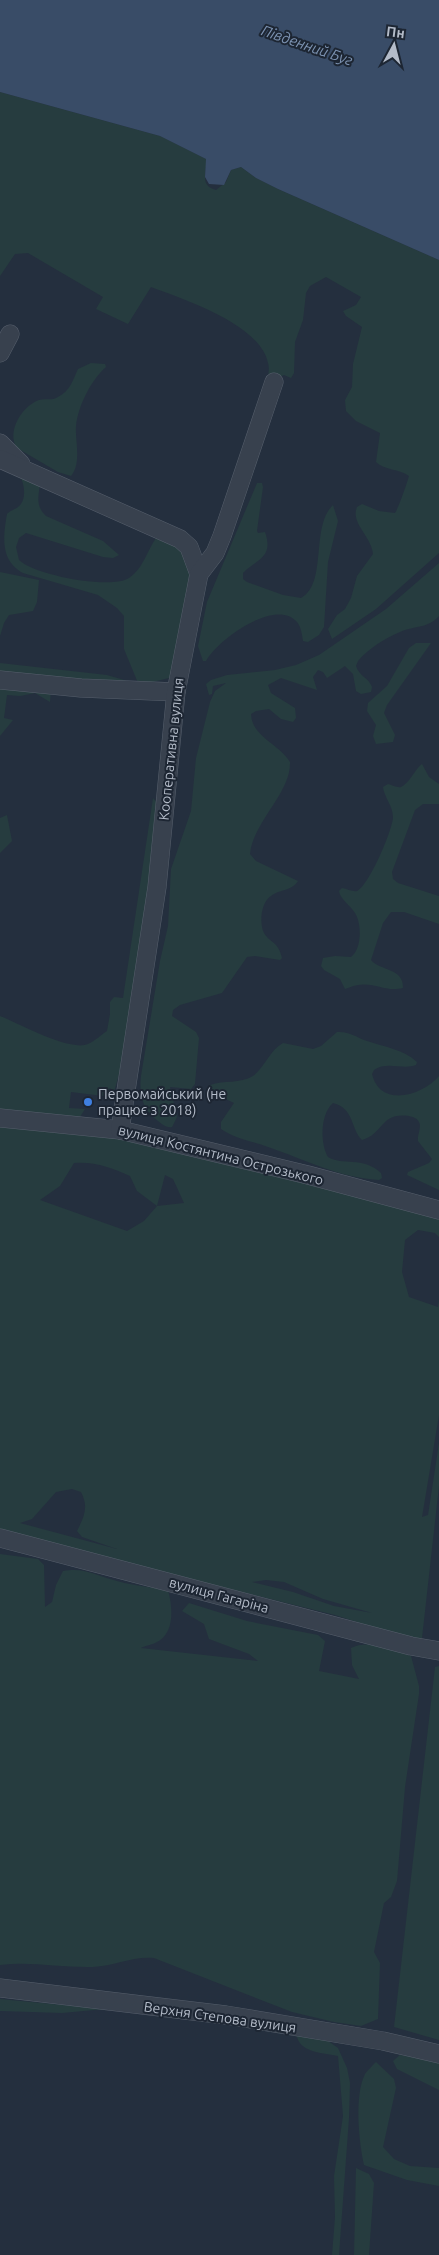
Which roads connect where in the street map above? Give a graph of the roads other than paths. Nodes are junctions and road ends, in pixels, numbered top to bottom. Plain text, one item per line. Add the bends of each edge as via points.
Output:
1 (10, 334) dead end
2 (0, 353) edge
3 (274, 382) dead end
4 (0, 443) edge
5 (0, 459) edge
6 (28, 471) junction
7 (200, 574) junction
8 (0, 680) edge
9 (176, 692) junction
10 (0, 1118) edge
11 (120, 1130) junction
12 (439, 1210) edge
13 (0, 1538) edge
14 (439, 1651) edge
15 (0, 1988) edge
16 (439, 2054) edge

1 - 2 street
3 - 7 street, Кооперативна вулиця via 222,536
4 - 6 street
5 - 6 street
6 - 7 street via 180,539 189,547
7 - 9 street, Кооперативна вулиця
8 - 9 street
9 - 11 street, Кооперативна вулиця via 157,887
10 - 11 street, вулиця Костянтина Острозького
11 - 12 street, вулиця Костянтина Острозького
13 - 14 street, вулиця Гагаріна
15 - 16 street, Верхня Степова вулиця via 226,2015 383,2041

